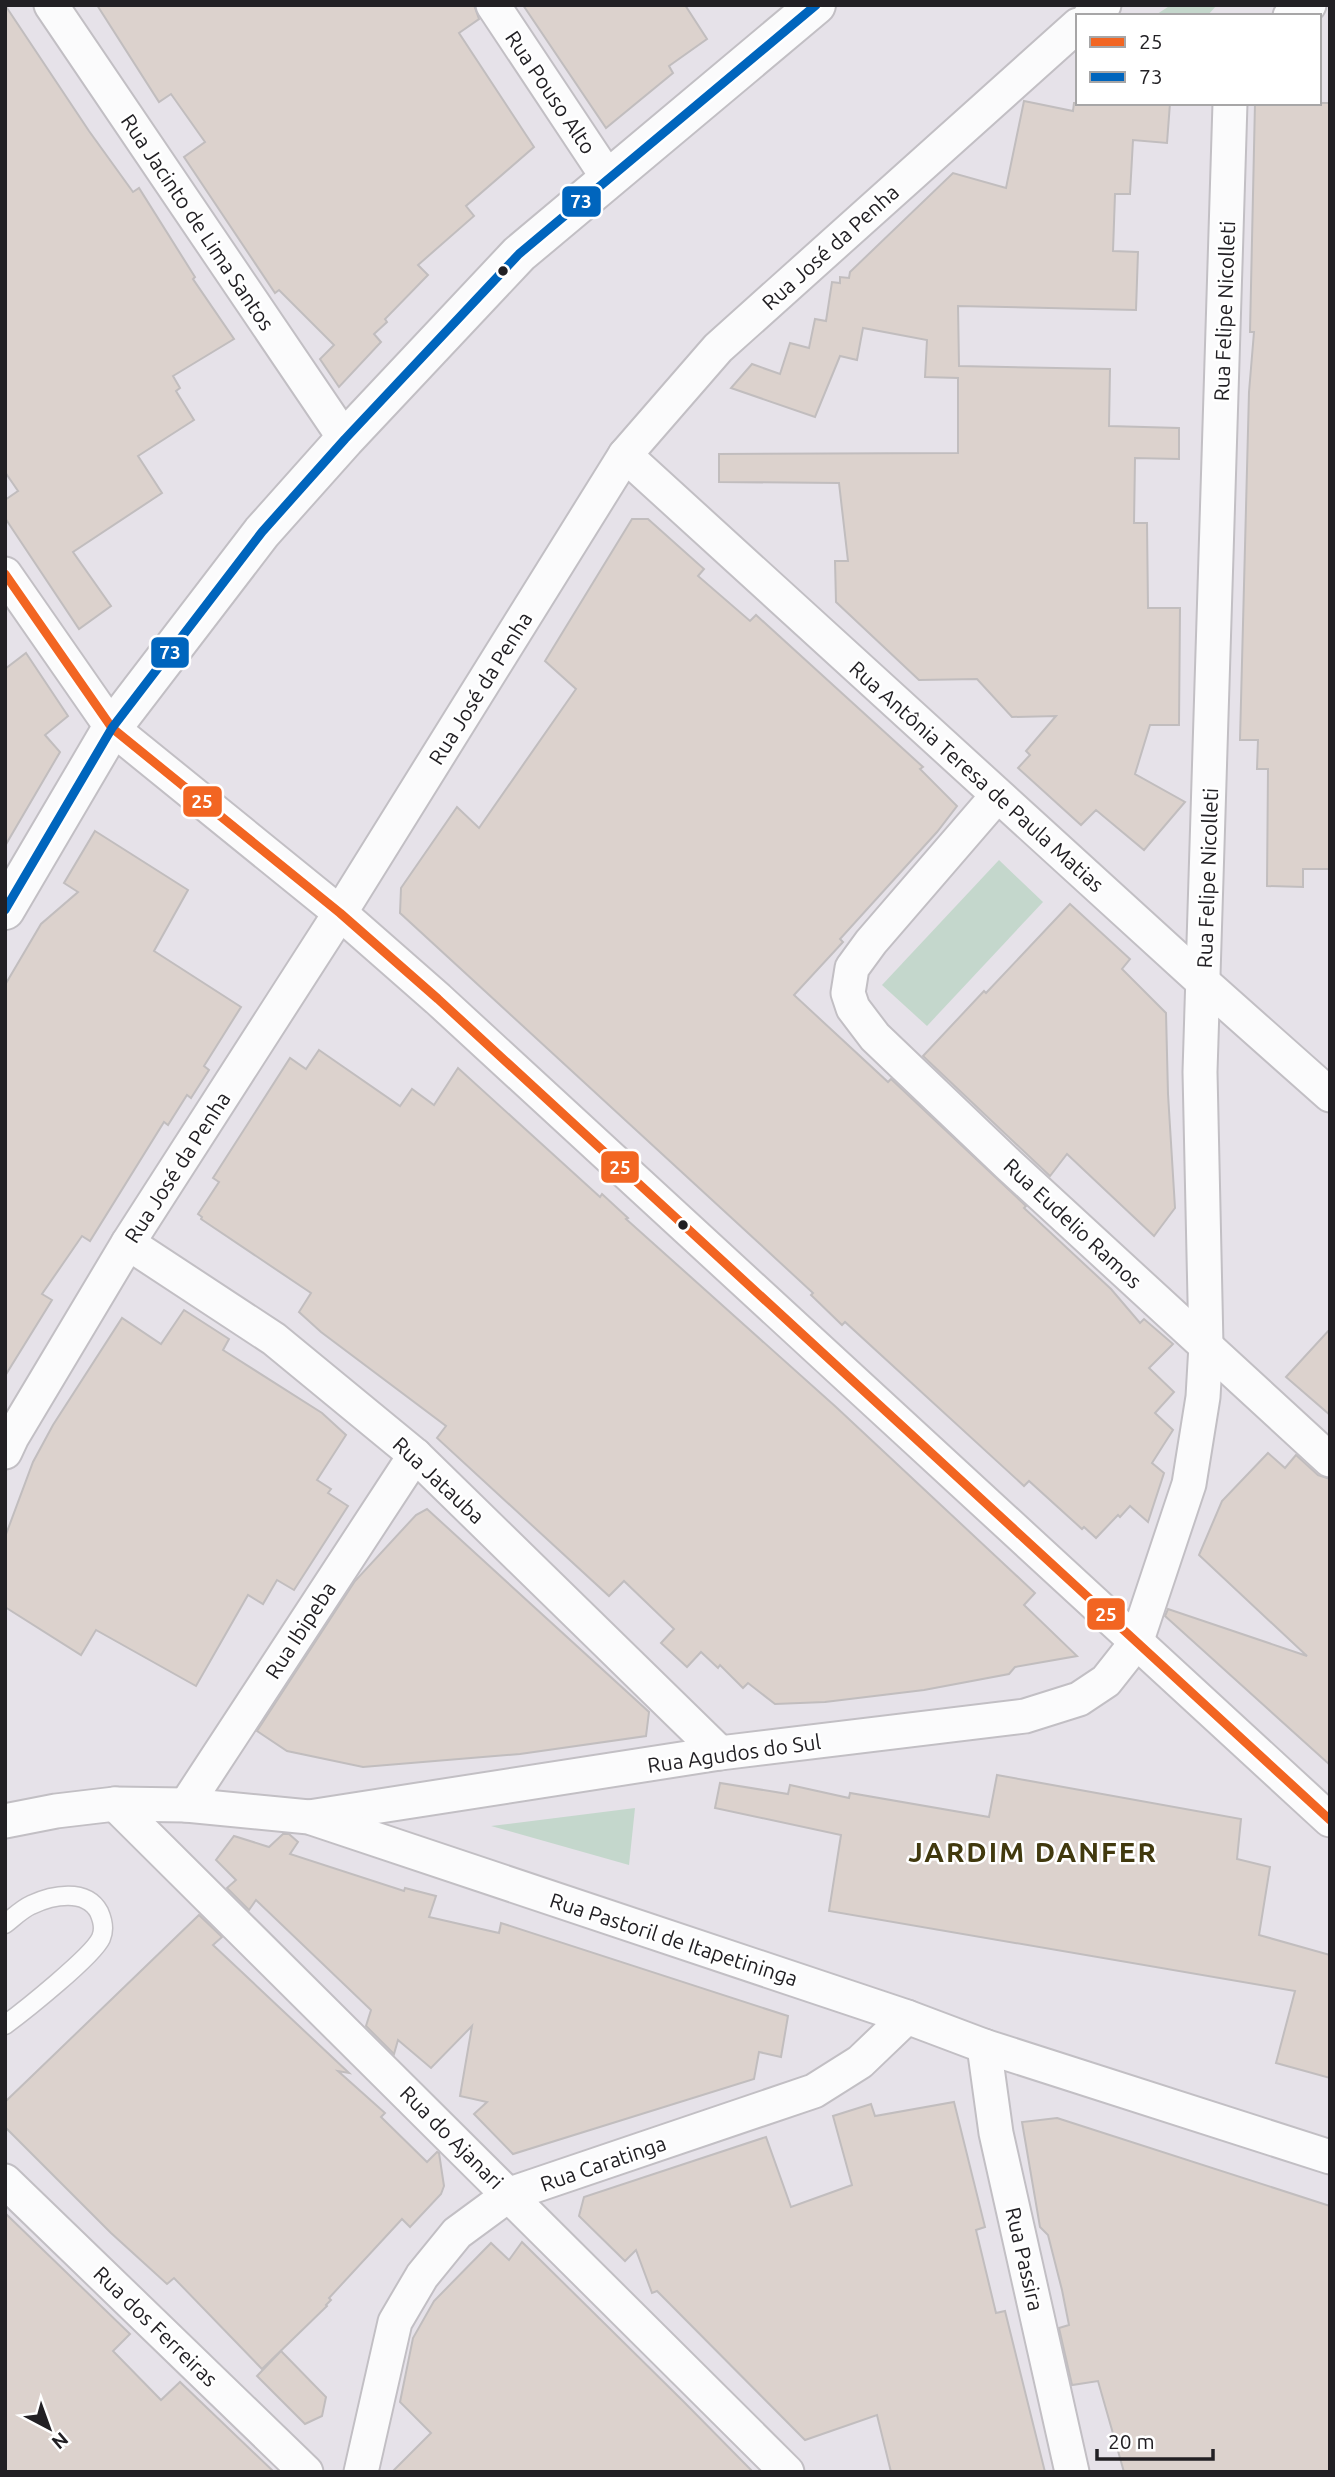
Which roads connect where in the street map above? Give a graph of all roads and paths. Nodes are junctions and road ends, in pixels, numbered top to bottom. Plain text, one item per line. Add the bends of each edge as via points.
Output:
1 (51, 5) edge
2 (493, 5) edge
3 (817, 5) edge
4 (1323, 5) edge
5 (1330, 16) edge
6 (1076, 27) edge
7 (1230, 105) edge
8 (608, 178) junction
9 (345, 439) junction
10 (625, 455) junction
11 (5, 574) edge
12 (112, 728) junction
13 (998, 796) junction
14 (5, 910) edge
15 (340, 913) junction
16 (1204, 983) junction
17 (1330, 1095) edge
18 (128, 1243) junction
19 (1206, 1345) junction
20 (5, 1452) edge
21 (415, 1455) junction
22 (1330, 1460) edge
23 (1136, 1643) junction
24 (720, 1753) junction
25 (116, 1804) junction
26 (186, 1805) junction
27 (309, 1817) junction
28 (1330, 1820) edge
29 (5, 1821) edge
30 (5, 1924) edge
31 (908, 2017) junction
32 (5, 2025) edge
33 (984, 2046) junction
34 (1330, 2157) edge
35 (5, 2181) edge
36 (510, 2194) junction
37 (306, 2472) edge
38 (361, 2472) edge
39 (787, 2472) edge
40 (1072, 2472) edge

1 - 9 street, Rua Jacinto de Lima Santos
2 - 8 street, Rua Pouso Alto
3 - 8 main road
4 - 5 street
6 - 10 street, Rua José da Penha via 719,348
7 - 16 street, Rua Felipe Nicolleti
8 - 9 main road via 519,254
9 - 12 main road via 262,532
10 - 13 street, Rua Antônia Teresa de Paula Matias
10 - 15 street, Rua José da Penha
11 - 12 street
12 - 14 main road
12 - 15 street
13 - 16 street, Rua Antônia Teresa de Paula Matias
13 - 19 street, Rua Eudelio Ramos via 852,968 848,993 853,1008 875,1037 1009,1165
15 - 18 street, Rua José da Penha
15 - 23 street
16 - 17 street, Rua Antônia Teresa de Paula Matias
16 - 19 street, Rua Felipe Nicolleti via 1200,1072
18 - 20 street, Rua José da Penha
18 - 21 street, Rua Jatauba via 274,1339
19 - 22 street, Rua Eudelio Ramos
19 - 23 street, Rua Felipe Nicolleti via 1189,1484
21 - 24 street, Rua Jatauba
21 - 26 street, Rua Ibipeba
23 - 24 street, Rua Agudos do Sul via 1106,1681 1079,1699 1025,1716
23 - 28 street
24 - 27 street, Rua Agudos do Sul
25 - 26 street, Rua Pastoril de Itapetininga
25 - 29 street, Rua Pastoril de Itapetininga
25 - 36 street, Rua do Ajanari
26 - 27 street, Rua Pastoril de Itapetininga
27 - 31 street, Rua Pastoril de Itapetininga
30 - 32 lane via 29,1906 64,1895 96,1906 104,1922 101,1938 88,1955
31 - 33 street, Rua Pastoril de Itapetininga
31 - 36 street, Rua Caratinga via 860,2062 814,2091
33 - 34 street, Rua Pastoril de Itapetininga
33 - 40 street, Rua Passira via 996,2133
35 - 37 street, Rua dos Ferreiras
36 - 38 street, Rua Caratinga via 457,2233 422,2276 395,2322
36 - 39 street, Rua do Ajanari

